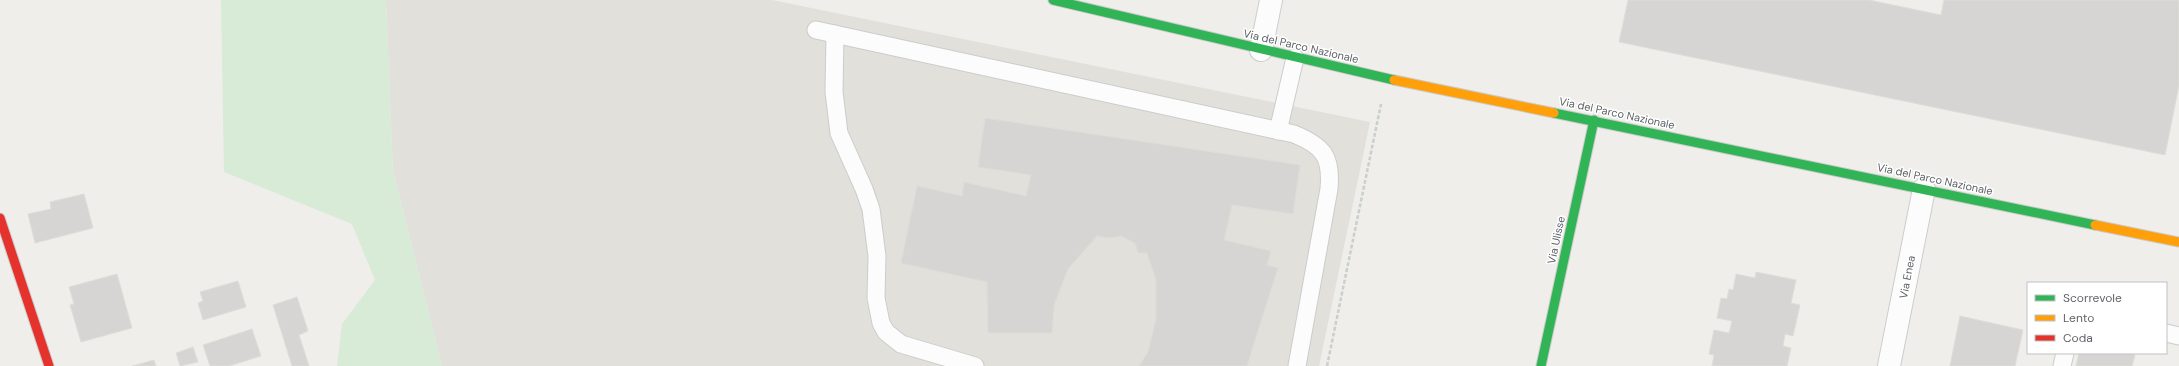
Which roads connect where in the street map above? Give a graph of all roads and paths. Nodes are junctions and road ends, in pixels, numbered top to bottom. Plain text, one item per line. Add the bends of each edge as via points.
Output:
1 (1052, 0) edge
2 (1271, 0) edge
3 (816, 30) dead end
4 (835, 34) junction
5 (1261, 50) junction
6 (1295, 58) junction
7 (1387, 78) junction
8 (1594, 120) junction
9 (1278, 131) junction
10 (1924, 189) junction
11 (0, 218) edge
12 (2179, 242) edge
13 (2167, 333) edge
14 (2179, 336) edge
15 (2065, 354) edge
16 (49, 366) edge
17 (975, 366) edge
18 (1297, 366) edge
19 (1327, 366) edge
20 (1541, 366) edge
21 (1889, 366) edge
22 (2062, 366) edge

1 - 5 street, Via del Parco Nazionale
2 - 5 street
3 - 4 lane
4 - 9 lane
4 - 17 lane via 834,92 839,133 871,209 877,256 876,298 881,323 886,332 901,344
5 - 6 street, Via del Parco Nazionale
6 - 7 street, Via del Parco Nazionale
6 - 9 lane
7 - 8 street, Via del Parco Nazionale
7 - 19 path
8 - 10 street, Via del Parco Nazionale
8 - 20 street, Via Ulisse
9 - 18 lane via 1294,134 1318,146 1326,155 1330,177
10 - 12 street, Via del Parco Nazionale
10 - 21 street, Via Enea
11 - 16 street
13 - 14 lane
15 - 22 lane

